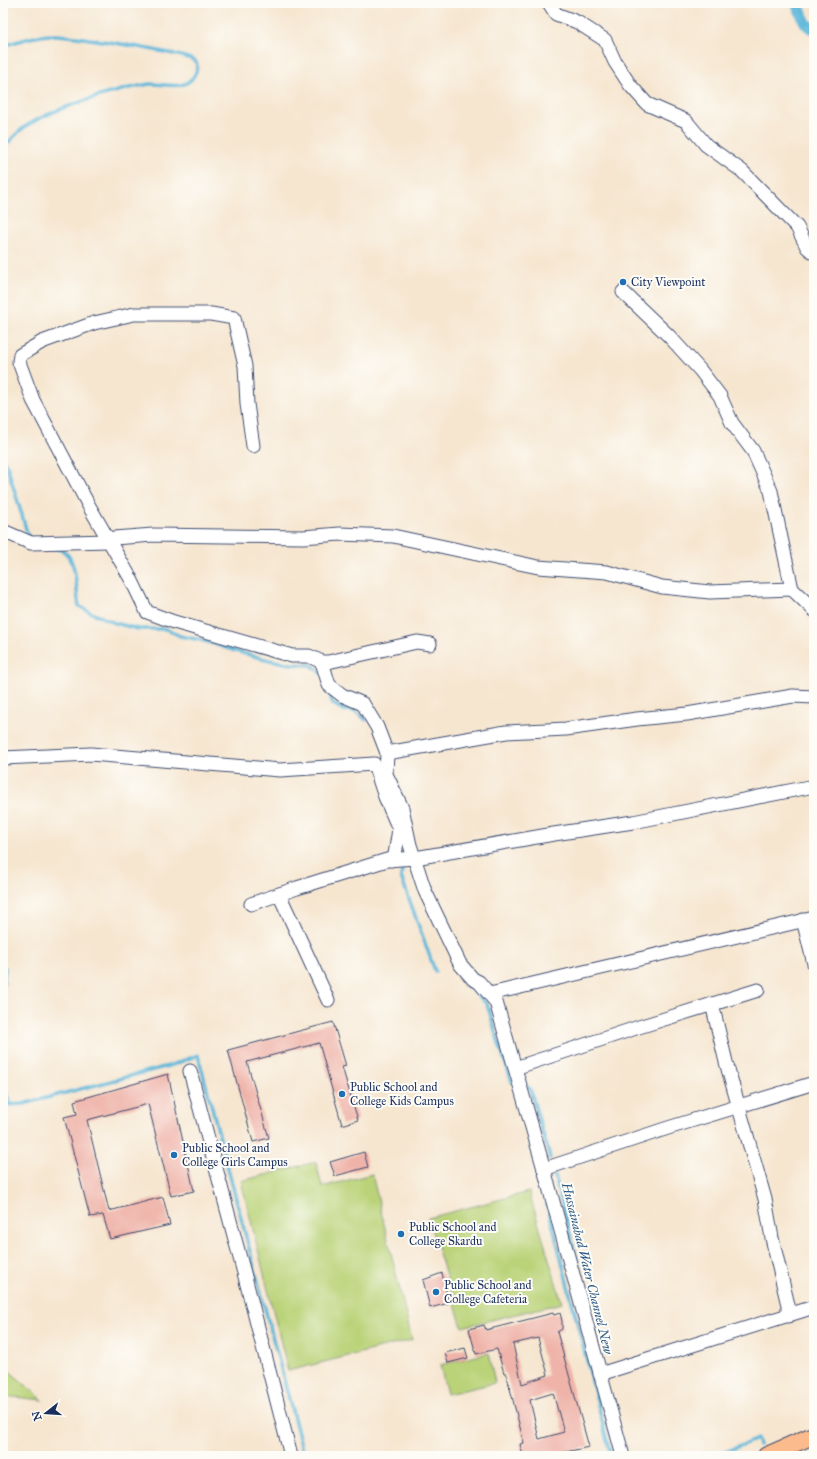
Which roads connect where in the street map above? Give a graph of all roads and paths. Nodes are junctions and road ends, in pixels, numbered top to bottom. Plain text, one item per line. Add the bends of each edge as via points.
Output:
1 (549, 3) edge
2 (814, 253) edge
3 (623, 292) dead end
4 (253, 446) dead end
5 (3, 531) edge
6 (108, 541) junction
7 (792, 589) junction
8 (814, 610) edge
9 (430, 644) dead end
10 (322, 662) junction
11 (814, 697) edge
12 (387, 753) junction
13 (3, 758) edge
14 (814, 786) edge
15 (415, 858) junction
16 (392, 860) junction
17 (279, 894) junction
18 (251, 904) dead end
19 (808, 919) edge
20 (814, 964) edge
21 (758, 990) dead end
22 (490, 994) junction
23 (328, 1000) dead end
24 (712, 1004) junction
25 (515, 1068) junction
26 (190, 1071) dead end
27 (814, 1083) edge
28 (740, 1106) junction
29 (544, 1169) junction
30 (814, 1307) edge
31 (788, 1316) junction
32 (600, 1374) junction
33 (814, 1435) edge
34 (291, 1456) edge
35 (623, 1456) edge
36 (766, 1456) edge

1 - 2 street via 556,14 577,22 605,40 630,85 648,104 686,121 706,145 742,171 797,227
3 - 7 street via 670,336 700,370 720,396 732,423 753,452 771,491
4 - 6 street via 245,366 234,318 212,314 134,314 94,324 42,342 20,355 19,362 34,400
5 - 6 street via 31,543
6 - 7 street via 114,538 153,535 393,536 538,567 607,572 662,587 710,592
6 - 10 street via 147,612 261,648 292,656 309,656
7 - 8 street
9 - 10 street via 417,642
10 - 12 street via 329,685 342,695 363,704 377,727
11 - 12 street via 793,696 687,714 566,729 506,732
12 - 15 street via 386,774 402,808
13 - 16 street via 91,754 280,770 374,764 399,829
14 - 15 street via 633,822
15 - 16 street
15 - 22 street via 425,891 460,964
16 - 17 street
17 - 18 street
17 - 23 street
19 - 20 street
19 - 22 street
21 - 24 street
22 - 25 street via 499,1010
24 - 25 street
24 - 28 street
25 - 29 street
26 - 34 street
27 - 28 street
28 - 29 street
28 - 31 street via 765,1199 788,1305
29 - 32 street
30 - 31 street
31 - 32 street
32 - 35 street
33 - 36 main road

